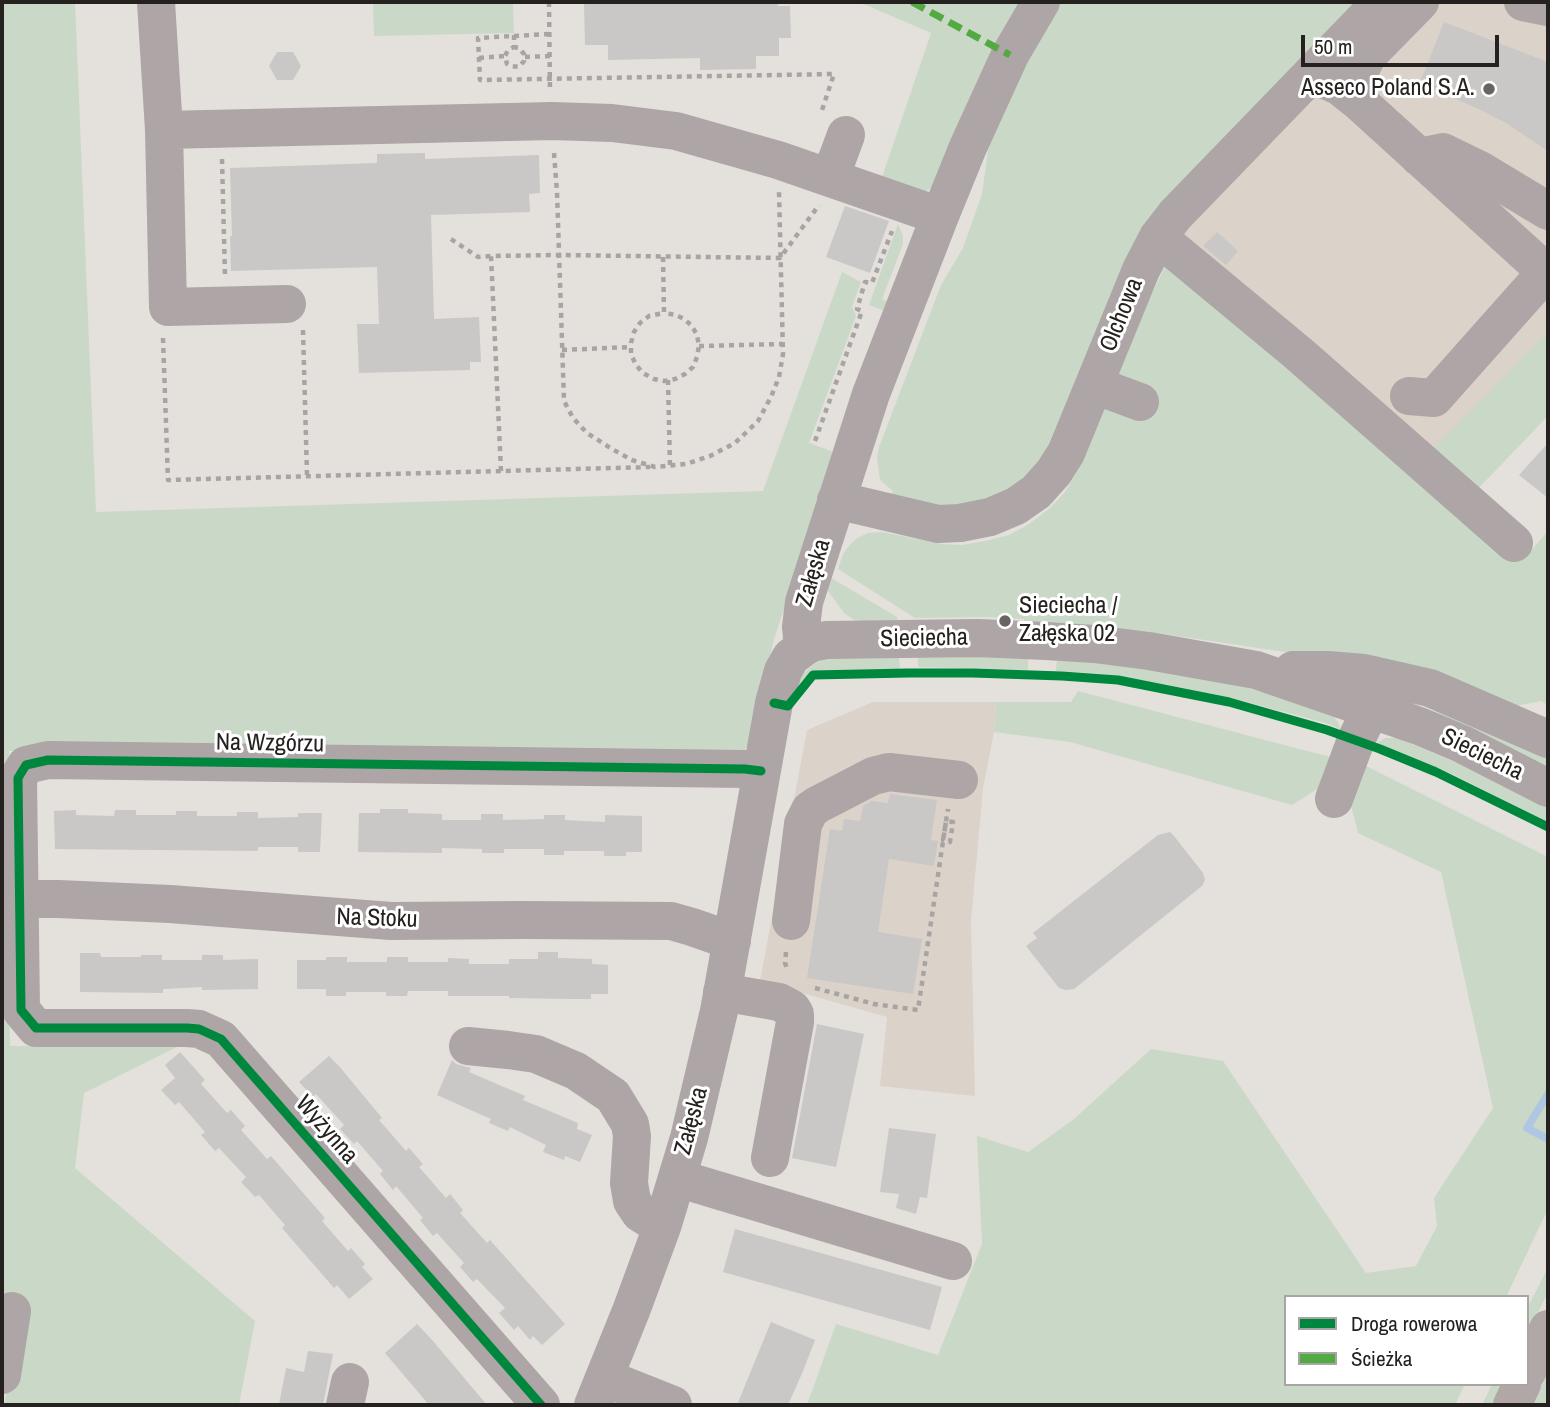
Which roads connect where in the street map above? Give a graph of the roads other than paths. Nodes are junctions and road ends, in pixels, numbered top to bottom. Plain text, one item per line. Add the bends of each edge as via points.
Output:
1 (156, 2) edge
2 (1041, 2) edge
3 (1381, 2) edge
4 (1420, 2) edge
5 (1523, 2) edge
6 (1548, 7) edge
7 (1311, 74) junction
8 (1349, 94) junction
9 (832, 128) road end
10 (164, 130) junction
11 (1419, 157) junction
12 (825, 191) junction
13 (1548, 211) edge
14 (940, 216) junction
15 (1158, 237) junction
16 (295, 320) road end
17 (1094, 385) junction
18 (1409, 396) dead end
19 (1140, 402) dead end
20 (836, 500) junction
21 (1514, 543) dead end
22 (803, 648) junction
23 (1378, 693) junction
24 (1548, 740) edge
25 (761, 771) junction
26 (1548, 788) edge
27 (954, 792) road end
28 (1334, 799) dead end
29 (748, 847) junction
30 (799, 855) junction
31 (19, 899) junction
32 (791, 920) road end
33 (732, 941) junction
34 (722, 992) junction
35 (21, 1010) joint
36 (468, 1046) dead end
37 (769, 1158) dead end
38 (677, 1178) junction
39 (662, 1227) junction
40 (953, 1261) dead end
41 (12, 1311) dead end
42 (1548, 1329) edge
43 (1529, 1368) edge
44 (2, 1375) edge
45 (1521, 1386) edge
46 (599, 1392) edge
47 (541, 1405) edge
48 (673, 1405) edge
49 (1512, 1405) edge

1 - 10 street
2 - 14 street, Załęska via 1010,55
3 - 7 street, Olchowa
4 - 8 street via 1367,56
5 - 6 street
7 - 8 street
7 - 15 street, Olchowa
8 - 11 street
9 - 12 street
10 - 12 street via 612,123 676,131 778,160
10 - 16 street via 168,307 225,305
11 - 13 street via 1443,152
11 - 18 street via 1546,272 1434,398
12 - 14 street
14 - 20 street, Załęska via 871,394
15 - 17 street, Olchowa
15 - 21 street
17 - 19 street
17 - 20 street, Olchowa via 1054,472 1016,506 990,517 938,524
20 - 22 street, Załęska via 804,602
22 - 23 street, Sieciecha via 826,640 1046,640 1149,651
22 - 25 street, Załęska via 783,671
23 - 24 street, Sieciecha via 1440,692
23 - 26 street, Sieciecha via 1419,726
23 - 28 street
25 - 29 street, Załęska
25 - 31 street, Na Wzgórzu via 48,760 26,765 18,778
27 - 30 street via 896,772 873,776 810,810
29 - 30 street
29 - 33 street, Załęska
30 - 32 street
31 - 33 street, Na Stoku via 170,904 391,921 671,921
31 - 35 street, Na Wzgórzu
33 - 34 street, Załęska
34 - 37 street via 779,1002 795,1014
34 - 38 street, Załęska
35 - 47 street, Wyżynna via 36,1028 187,1028 221,1039
36 - 39 street via 536,1054 576,1071 613,1097 630,1124 632,1201 639,1213
38 - 39 street, Załęska
38 - 40 street
39 - 46 street, Załęska
41 - 44 street
42 - 43 main road
45 - 49 main road
46 - 48 street

